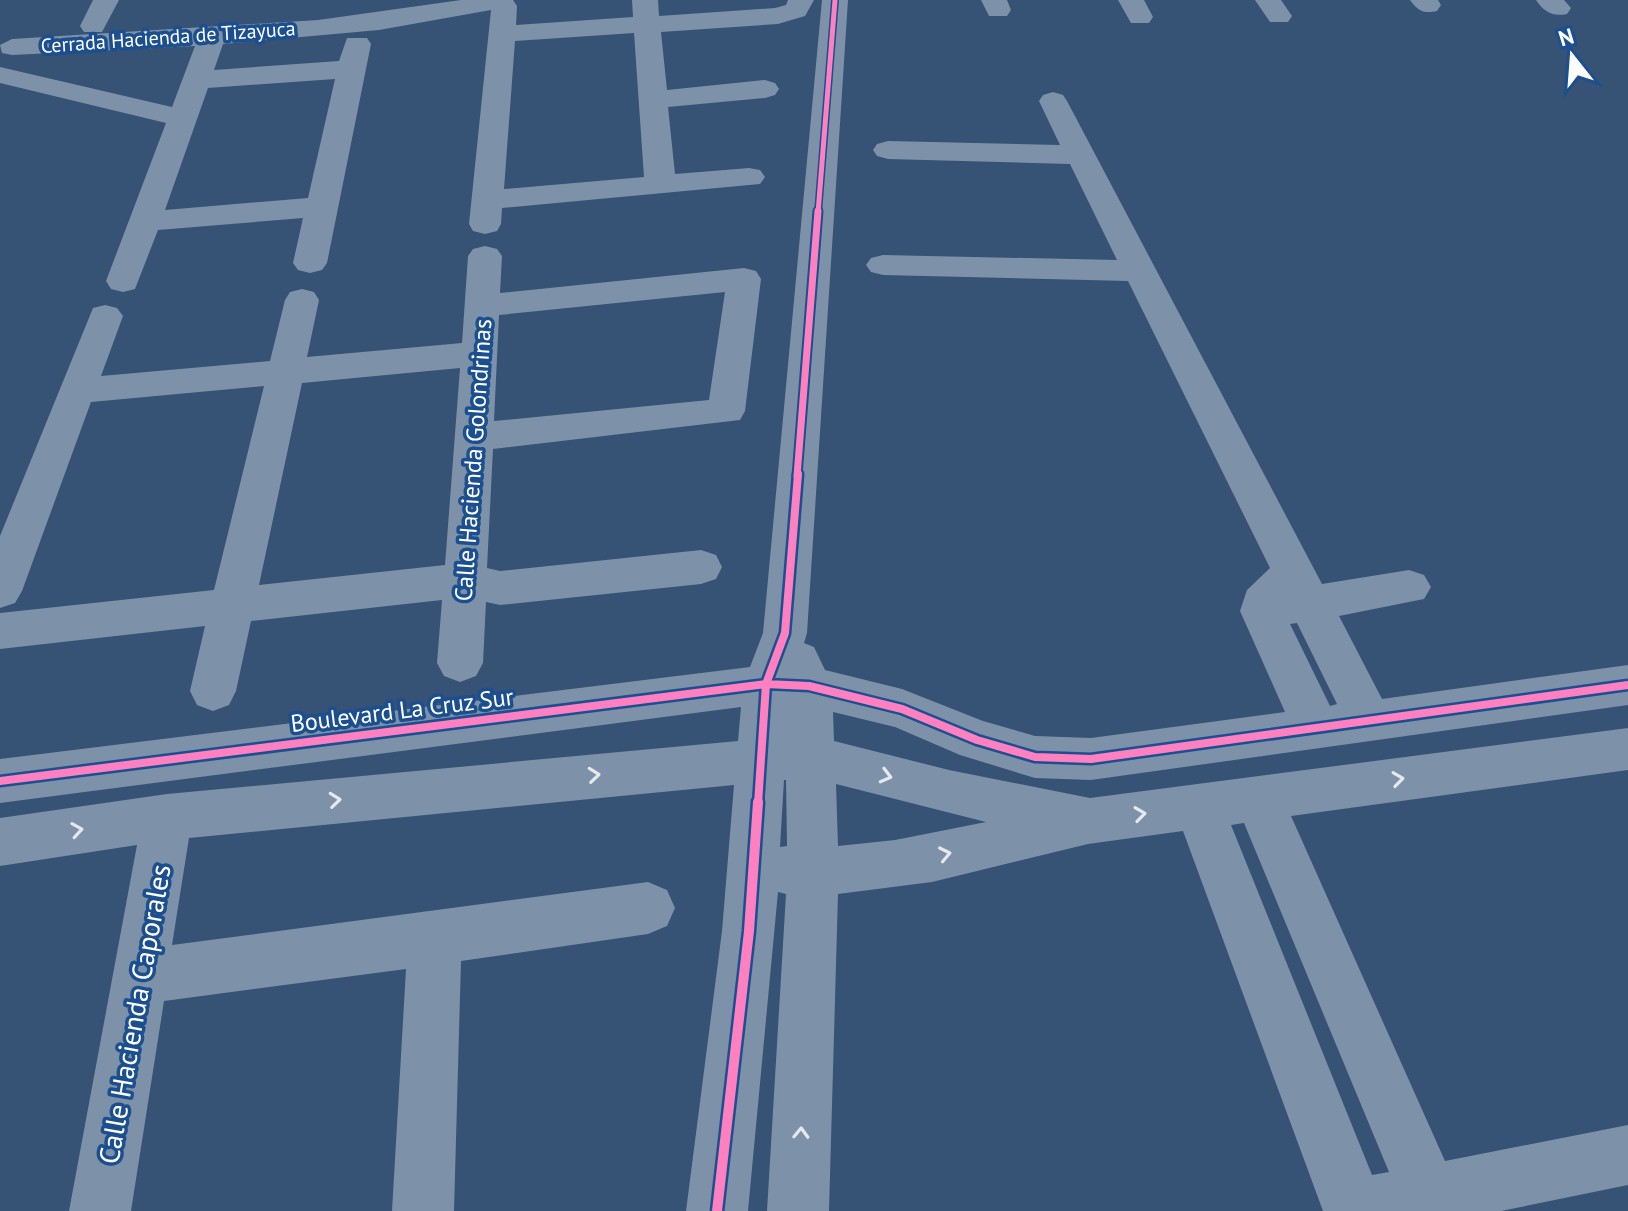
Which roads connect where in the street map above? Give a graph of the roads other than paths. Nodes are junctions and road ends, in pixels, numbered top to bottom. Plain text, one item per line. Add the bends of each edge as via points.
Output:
1 (106, 0) edge
2 (419, 0) edge
3 (502, 0) edge
4 (801, 0) edge
5 (835, 0) edge
6 (646, 12) edge
7 (93, 26) junction
8 (501, 34) junction
9 (213, 35) junction
10 (0, 75) edge
11 (197, 80) junction
12 (765, 89) dead end
13 (653, 100) junction
14 (1053, 101) dead end
15 (183, 118) junction
16 (888, 150) dead end
17 (1080, 155) junction
18 (749, 177) dead end
19 (660, 186) junction
20 (322, 207) junction
21 (145, 221) junction
22 (486, 226) junction
23 (883, 265) dead end
24 (1140, 271) junction
25 (123, 281) dead end
26 (482, 306) junction
27 (105, 316) dead end
28 (479, 354) junction
29 (286, 372) junction
30 (76, 391) junction
31 (474, 437) junction
32 (701, 567) dead end
33 (466, 580) junction
34 (1409, 587) dead end
35 (1301, 588) junction
36 (0, 591) edge
37 (232, 605) junction
38 (0, 631) edge
39 (460, 663) dead end
40 (787, 685) junction
41 (1628, 685) edge
42 (213, 691) dead end
43 (1369, 720) junction
44 (1316, 727) junction
45 (1628, 749) edge
46 (810, 756) junction
47 (762, 758) junction
48 (0, 781) edge
49 (1258, 798) junction
50 (1199, 806) junction
51 (167, 817) junction
52 (1090, 821) junction
53 (0, 842) edge
54 (753, 868) junction
55 (813, 872) junction
56 (648, 908) dead end
57 (435, 939) junction
58 (141, 976) junction
59 (1628, 1155) edge
60 (1433, 1204) edge
61 (1355, 1210) edge
62 (100, 1211) edge
63 (423, 1211) edge
64 (717, 1211) edge
65 (798, 1211) edge

1 - 7 street
2 - 7 street, Cerrada Hacienda de Tizayuca
3 - 8 street, Calle Hacienda Golondrinas
3 - 9 street, Cerrada Hacienda de Tizayuca via 378,23
4 - 6 street via 796,10 778,16
5 - 40 street via 785,633
6 - 8 street
6 - 13 street
7 - 9 street, Cerrada Hacienda de Tizayuca via 23,30 12,47
8 - 22 street, Calle Hacienda Golondrinas
9 - 11 street
10 - 15 street via 44,75
11 - 15 street
11 - 20 street via 355,57
12 - 13 street
13 - 19 street
14 - 17 street
15 - 21 street
16 - 17 street
17 - 24 street
18 - 19 street
19 - 22 street
20 - 21 street
20 - 29 street
21 - 25 street
22 - 26 street, Calle Hacienda Golondrinas
23 - 24 street
24 - 35 street
26 - 28 street, Calle Hacienda Golondrinas
26 - 31 street via 744,279 726,411
27 - 30 street
28 - 29 street
28 - 31 street, Calle Hacienda Golondrinas
29 - 30 street
29 - 37 street
30 - 36 street
31 - 33 street, Calle Hacienda Golondrinas
32 - 33 street via 500,588
33 - 37 street
33 - 39 street, Calle Hacienda Golondrinas
34 - 35 street
35 - 43 street
35 - 44 street via 1263,602 1262,611
37 - 38 street
37 - 42 street
40 - 44 street via 902,709 1035,757 1091,759
40 - 46 street
40 - 47 street
40 - 48 street, Boulevard La Cruz Sur
41 - 43 street
43 - 44 street
49 -> 45 street
46 - 47 street
46 -> 52 street
46 - 55 street
51 -> 47 street
47 - 54 street
49 - 50 street
49 - 60 street
52 -> 50 street
50 - 61 street
53 -> 51 street
51 - 58 street, Calle Hacienda Caporales
55 -> 52 street via 887,867
54 - 55 street
54 - 64 street
65 -> 55 street
56 - 57 street
57 - 58 street
57 - 63 street
58 - 62 street, Calle Hacienda Caporales
59 - 60 street
60 - 61 street

